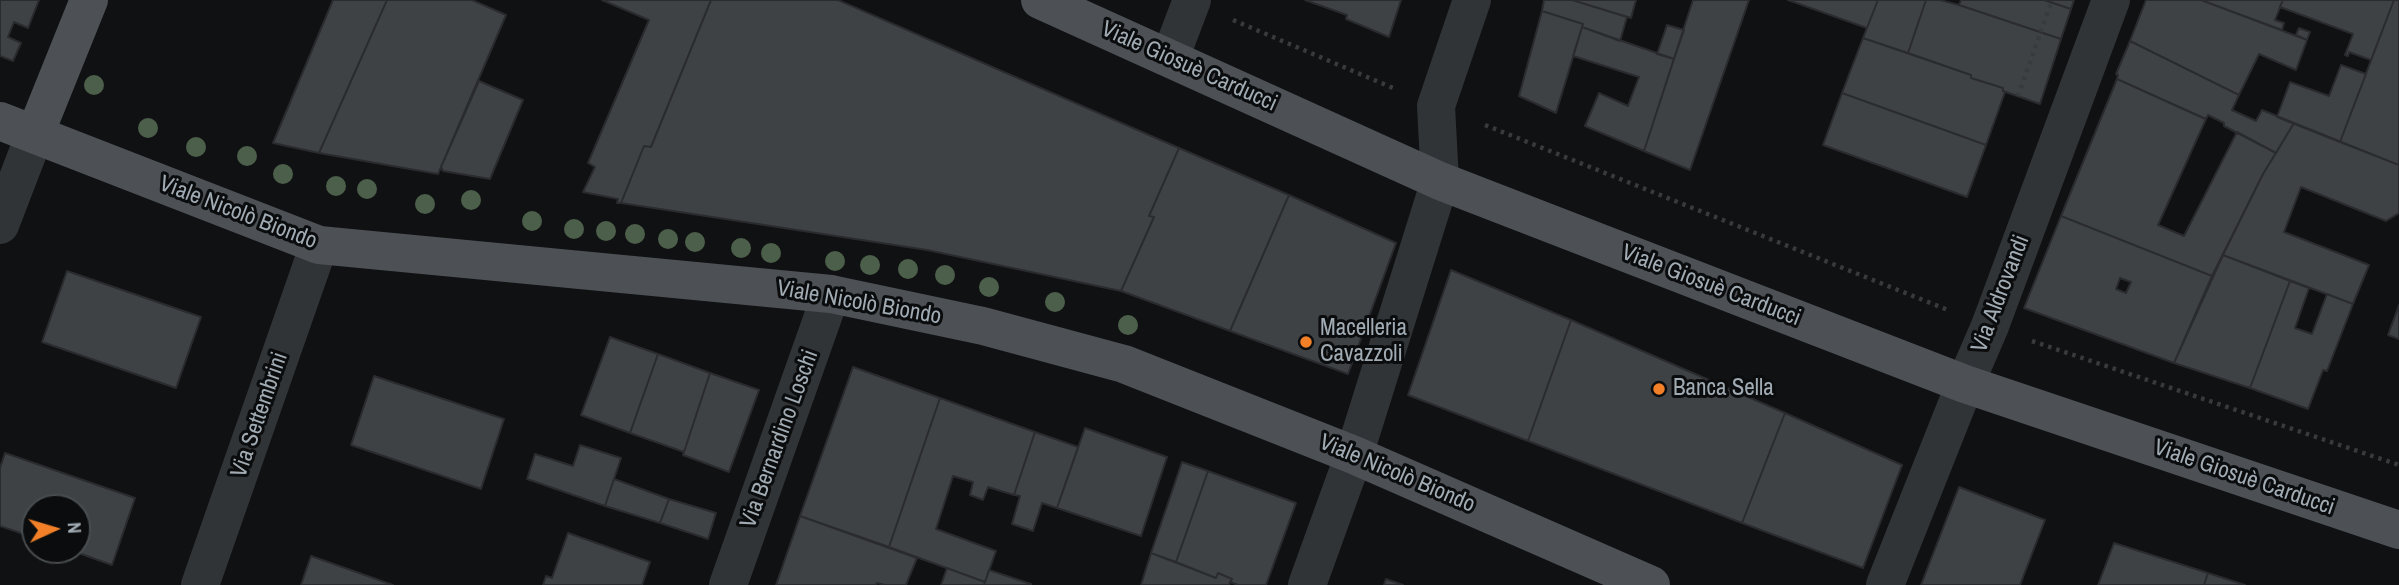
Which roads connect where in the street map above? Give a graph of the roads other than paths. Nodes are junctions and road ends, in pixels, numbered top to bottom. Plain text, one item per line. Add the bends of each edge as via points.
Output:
1 (89, 0) edge
2 (1040, 0) edge
3 (1472, 0) edge
4 (2111, 0) edge
5 (1192, 1) edge
6 (1170, 58) junction
7 (17, 128) edge
8 (1440, 180) junction
9 (0, 225) edge
10 (319, 245) junction
11 (831, 294) junction
12 (1965, 384) junction
13 (1354, 454) junction
14 (2399, 530) edge
15 (200, 585) edge
16 (728, 585) edge
17 (1307, 585) edge
18 (1651, 585) edge
19 (1885, 585) edge

1 - 7 main road
2 - 6 main road, Viale Giosuè Carducci
3 - 8 street via 1436,106
4 - 12 street, Via Aldrovandi
5 - 6 street
6 - 8 main road, Viale Giosuè Carducci
7 - 9 street
7 - 10 main road, Viale Nicolò Biondo
8 - 12 main road, Viale Giosuè Carducci
8 - 13 street
10 - 11 main road, Viale Nicolò Biondo
10 - 15 street, Via Settembrini
11 - 13 main road, Viale Nicolò Biondo via 983,326 1124,364
11 - 16 street, Via Bernardino Loschi
12 - 14 main road, Viale Giosuè Carducci
12 - 19 street, Via Aldrovandi
13 - 17 street
13 - 18 main road, Viale Nicolò Biondo

